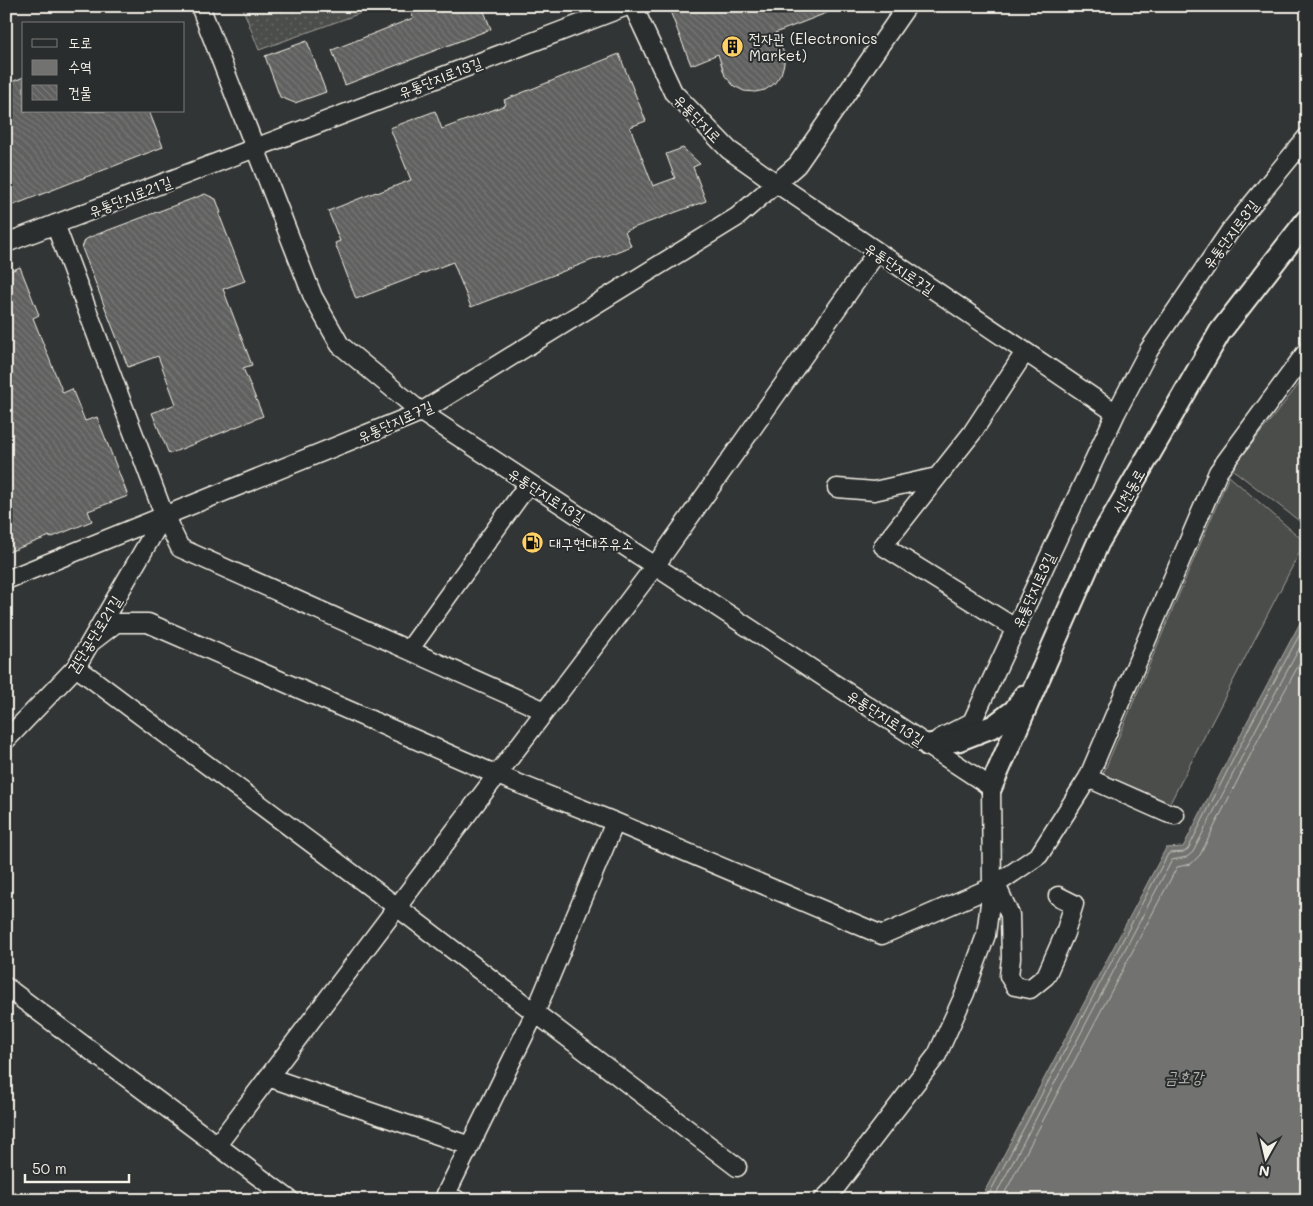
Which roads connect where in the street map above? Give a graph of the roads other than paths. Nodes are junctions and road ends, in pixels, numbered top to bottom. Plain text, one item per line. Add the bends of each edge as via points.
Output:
1 (200, 6) edge
2 (627, 6) edge
3 (632, 6) edge
4 (907, 6) edge
5 (1307, 137) edge
6 (254, 148) junction
7 (776, 183) junction
8 (1307, 220) edge
9 (55, 224) junction
10 (6, 243) edge
11 (877, 252) junction
12 (1025, 352) junction
13 (1307, 352) edge
14 (421, 412) junction
15 (1116, 413) junction
16 (937, 477) junction
17 (529, 483) junction
18 (836, 488) dead end
19 (164, 515) junction
20 (655, 566) junction
21 (6, 580) edge
22 (1015, 628) junction
23 (90, 643) junction
24 (409, 650) junction
25 (1049, 655) junction
26 (76, 667) junction
27 (546, 711) junction
28 (6, 740) edge
29 (928, 745) junction
30 (497, 775) junction
31 (1088, 778) junction
32 (991, 787) junction
33 (1175, 815) dead end
34 (615, 822) junction
35 (992, 887) junction
36 (1058, 896) dead end
37 (397, 907) junction
38 (6, 987) edge
39 (535, 1012) junction
40 (268, 1076) junction
41 (217, 1145) junction
42 (470, 1146) junction
43 (737, 1167) dead end
44 (290, 1200) edge
45 (457, 1200) edge
46 (823, 1200) edge

1 - 6 street, 유통단지로13길
2 - 6 street, 유통단지로13길
3 - 7 street, 유통단지로 via 673,92 729,150
4 - 7 street, 유통단지로7길 via 797,165
5 - 15 street, 유통단지로3길 via 1230,231 1148,350
6 - 9 street, 유통단지로21길
6 - 14 street, 유통단지로13길 via 313,297 340,345
7 - 11 street, 유통단지로7길
7 - 14 street, 유통단지로7길 via 737,217
8 - 25 main road, 신천동로 via 1220,332 1098,543
9 - 10 street, 유통단지로21길
9 - 19 street
11 - 12 street, 유통단지로7길
11 - 20 street
12 - 15 street
12 - 16 street via 972,433
13 - 31 street via 1218,472
14 - 17 street, 유통단지로13길
14 - 19 street, 유통단지로7길
15 - 22 street, 유통단지로3길
16 - 18 street via 874,491
16 - 22 street via 883,546
17 - 20 street, 유통단지로13길
17 - 24 street
19 - 21 street, 유통단지로7길
19 - 23 street, 검단공단로21길
19 - 24 street via 180,548
20 - 27 street
20 - 29 street, 유통단지로13길
22 - 29 street, 유통단지로3길 via 972,722
23 - 26 street, 검단공단로21길
23 - 30 street via 116,623 148,622
24 - 27 street
25 - 29 main road via 1015,710 994,726 958,740
25 - 32 main road, 신천동로
26 - 28 street, 검단공단로21길
26 - 37 street
27 - 30 street
29 - 32 street, 유통단지로13길
30 - 34 street
30 - 37 street
31 - 33 street
31 - 35 street via 1039,854
32 - 35 street
34 - 35 street via 882,935
34 - 39 street
35 - 36 street via 998,889 1010,915 1012,958 1009,976 1015,986 1030,989 1046,976 1065,934 1074,904
35 - 46 street via 986,935 966,992 937,1055
37 - 39 street
37 - 40 street
38 - 41 street
39 - 42 street
39 - 43 street
40 - 41 street
40 - 42 street
41 - 44 street
42 - 45 street via 446,1194

